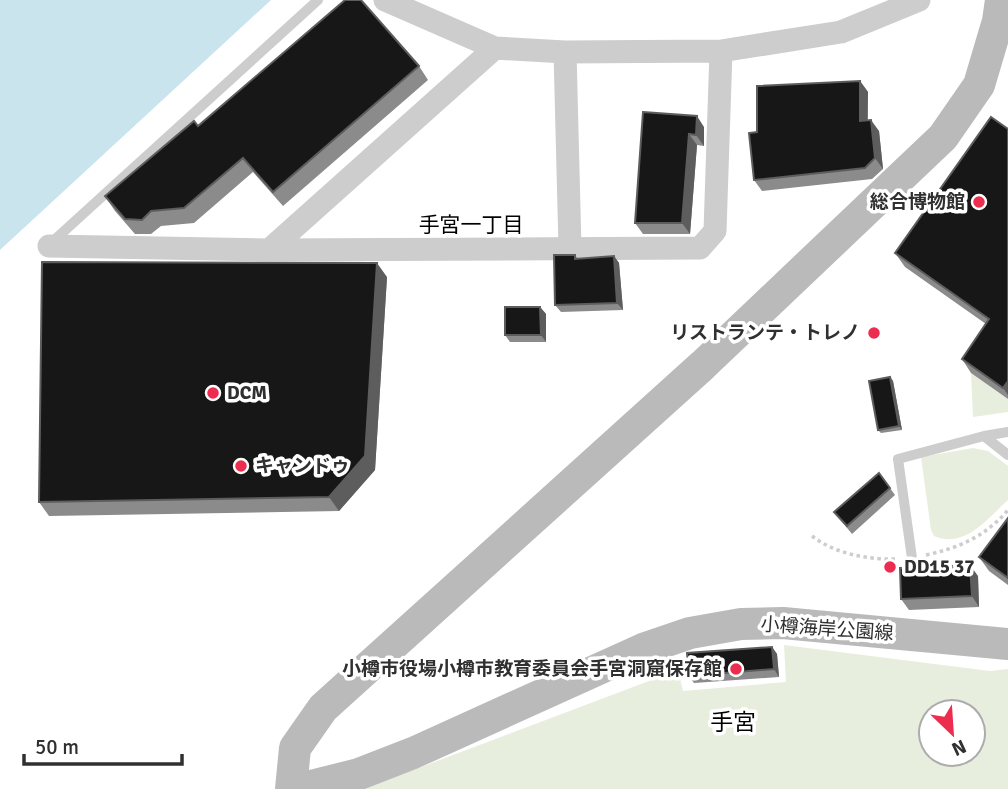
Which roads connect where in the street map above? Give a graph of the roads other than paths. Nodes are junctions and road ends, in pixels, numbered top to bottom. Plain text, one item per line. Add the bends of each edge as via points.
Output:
1 (318, 0) edge
2 (385, 0) edge
3 (919, 0) edge
4 (1001, 0) edge
5 (495, 48) junction
6 (721, 51) junction
7 (565, 52) junction
8 (49, 246) joint
9 (570, 248) junction
10 (269, 250) junction
11 (1008, 432) edge
12 (984, 436) junction
13 (1008, 455) edge
14 (912, 558) dead end
15 (1008, 644) edge
16 (291, 789) edge
17 (299, 789) edge

1 - 8 lane
2 - 5 street
3 - 6 street via 841,32
4 - 16 street via 979,85 943,137 703,365 323,708 295,748
5 - 7 street
5 - 10 street
6 - 7 street
6 - 9 street via 716,231 700,248
7 - 9 street
8 - 10 street
9 - 10 street
11 - 12 lane
12 - 13 lane
12 - 14 lane via 898,460
15 - 17 street, 小樽海岸公園線 via 783,623 690,633 643,649 413,753 359,774

